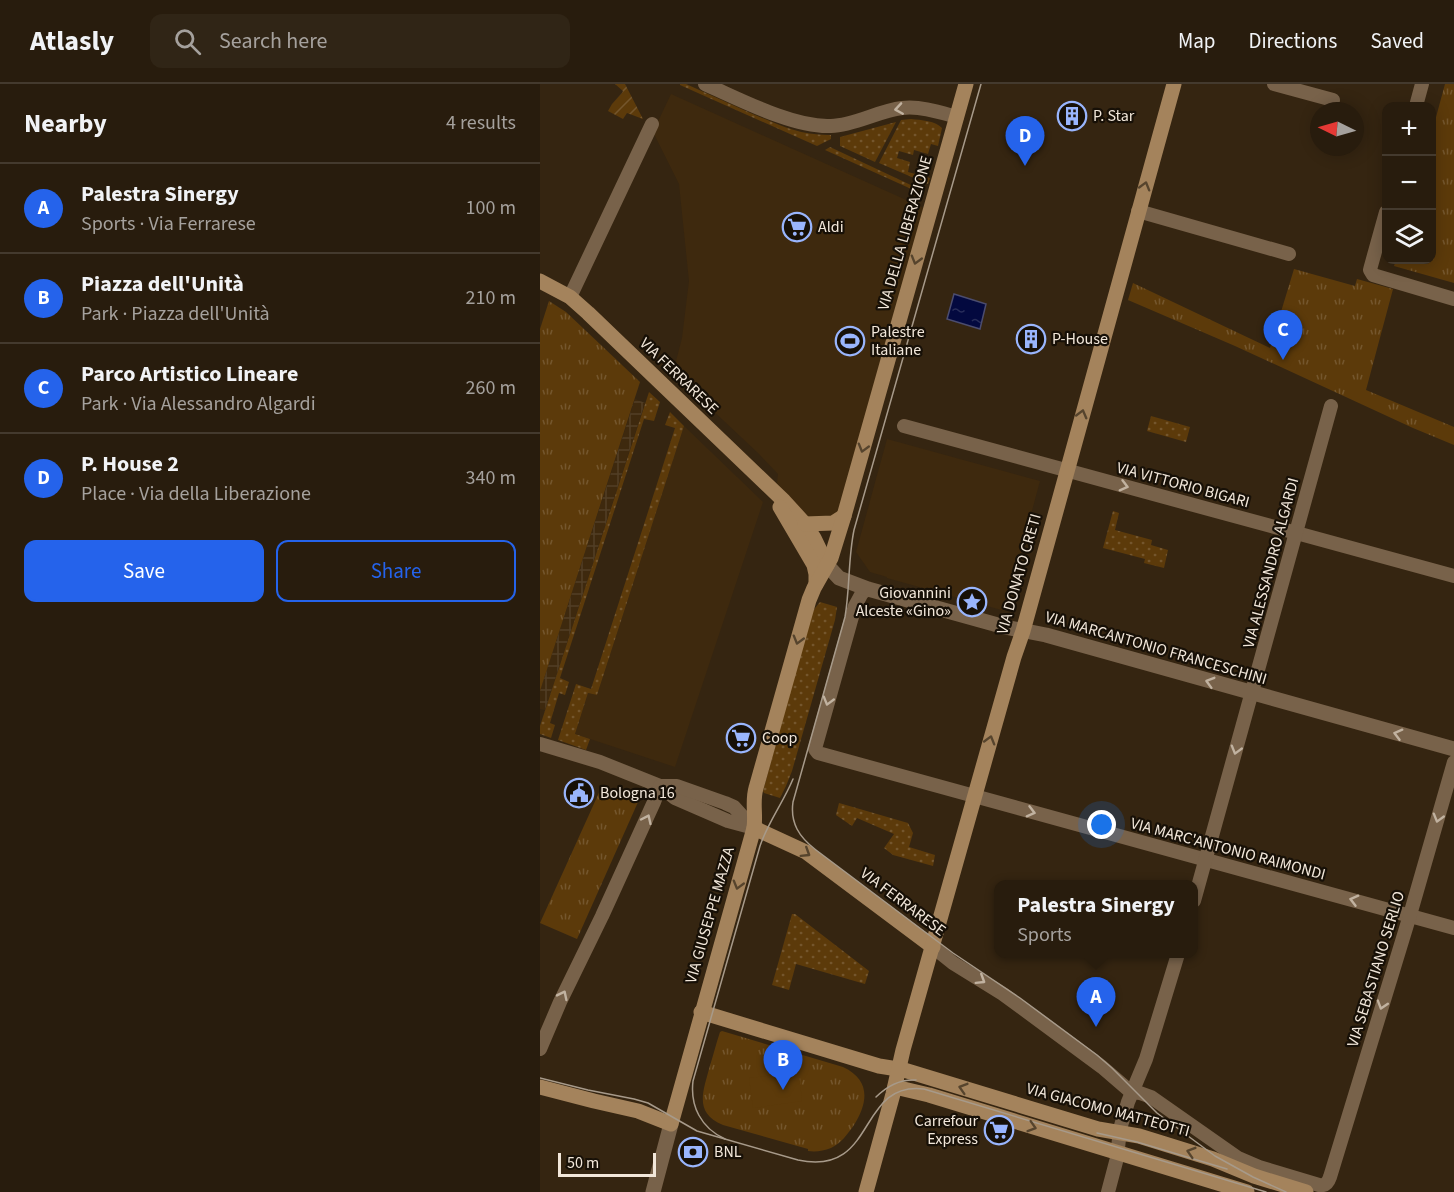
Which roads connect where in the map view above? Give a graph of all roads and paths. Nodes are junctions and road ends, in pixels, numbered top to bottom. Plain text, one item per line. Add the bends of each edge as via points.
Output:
1 (705, 84) edge
2 (966, 84) edge
3 (1174, 84) edge
4 (1274, 84) edge
5 (1422, 84) edge
6 (1333, 100) dead end
7 (1417, 102) edge
8 (957, 117) junction
9 (652, 124) dead end
10 (1138, 211) junction
11 (1382, 226) edge
12 (1290, 254) dead end
13 (540, 281) edge
14 (570, 297) junction
15 (1454, 299) edge
16 (1331, 406) dead end
17 (904, 426) dead end
18 (1067, 471) junction
19 (762, 481) junction
20 (844, 516) junction
21 (805, 524) junction
22 (1297, 532) junction
23 (827, 565) junction
24 (1454, 576) edge
25 (816, 585) junction
26 (868, 589) junction
27 (1023, 631) junction
28 (1252, 694) junction
29 (540, 744) edge
30 (1454, 749) edge
31 (1454, 762) edge
32 (660, 786) junction
33 (974, 797) junction
34 (754, 828) junction
35 (1206, 860) junction
36 (1198, 887) edge
37 (1410, 915) junction
38 (1454, 928) edge
39 (933, 947) junction
40 (1177, 958) edge
41 (701, 1012) junction
42 (540, 1049) edge
43 (897, 1079) junction
44 (540, 1087) edge
45 (1131, 1092) junction
46 (671, 1124) junction
47 (1119, 1143) junction
48 (1232, 1155) joint
49 (867, 1188) edge
50 (652, 1192) edge
51 (1108, 1192) edge
52 (1247, 1192) edge
53 (1306, 1192) edge

8 -> 1 street via 904,108 835,126 811,125
2 - 8 main road, VIA DELLA LIBERAZIONE
10 -> 3 main road, VIA DONATO CRETI
4 - 6 street
5 - 7 street
8 -> 20 main road, VIA DELLA LIBERAZIONE
9 - 14 street
10 - 12 street
18 -> 10 main road, VIA DONATO CRETI
11 - 15 street via 1371,266 1373,275
13 - 14 main road, VIA FERRARESE
14 - 19 main road, VIA FERRARESE
16 - 22 street, VIA ALESSANDRO ALGARDI
17 - 18 street, VIA VITTORIO BIGARI
18 -> 22 street, VIA VITTORIO BIGARI
18 - 27 main road, VIA DONATO CRETI
19 - 21 main road, VIA FERRARESE
19 - 25 main road, VIA FERRARESE via 814,565
20 - 21 main road via 833,523
20 - 23 main road, VIA DELLA LIBERAZIONE
21 - 23 main road, VIA FERRARESE
22 - 24 street, VIA VITTORIO BIGARI
22 - 28 street, VIA ALESSANDRO ALGARDI
23 - 25 main road
23 - 26 street, VIA MARCANTONIO FRANCESCHINI via 837,576
25 -> 34 main road via 754,794
26 - 27 street, VIA MARCANTONIO FRANCESCHINI
26 -> 33 street, VIA MARC'ANTONIO RAIMONDI via 855,606 816,752
28 -> 27 street, VIA MARCANTONIO FRANCESCHINI
33 -> 27 main road, VIA DONATO CRETI
30 -> 28 street, VIA MARCANTONIO FRANCESCHINI
28 -> 35 street, VIA ALESSANDRO ALGARDI
29 - 32 street
31 -> 37 street, VIA SEBASTIANO SERLIO
32 - 34 street via 677,786 734,807
42 -> 32 street
33 -> 35 street, VIA MARC'ANTONIO RAIMONDI
33 - 39 main road, VIA DONATO CRETI
34 -> 39 main road, VIA FERRARESE via 806,852
34 -> 41 main road, VIA GIUSEPPE MAZZA
35 - 36 street, VIA ALESSANDRO ALGARDI
37 -> 35 street, VIA MARC'ANTONIO RAIMONDI
37 - 38 street, VIA MARC'ANTONIO RAIMONDI
37 -> 48 street, VIA SEBASTIANO SERLIO via 1328,1182 1319,1185
39 - 43 main road, VIA DONATO CRETI
39 -> 45 street, VIA FERRARESE via 1003,994
40 - 45 street via 1146,1059
41 - 43 main road, VIA GIACOMO MATTEOTTI via 879,1066
41 - 46 main road, VIA GIUSEPPE MAZZA
43 - 47 main road, VIA GIACOMO MATTEOTTI via 929,1095
43 - 49 main road, VIA DONATO CRETI
44 - 46 main road via 638,1111
45 - 47 street
45 - 48 street, VIA FERRARESE via 1151,1097
46 - 50 street
47 - 51 street
47 - 52 main road, VIA GIACOMO MATTEOTTI
53 -> 47 main road, VIA GIACOMO MATTEOTTI via 1139,1136

